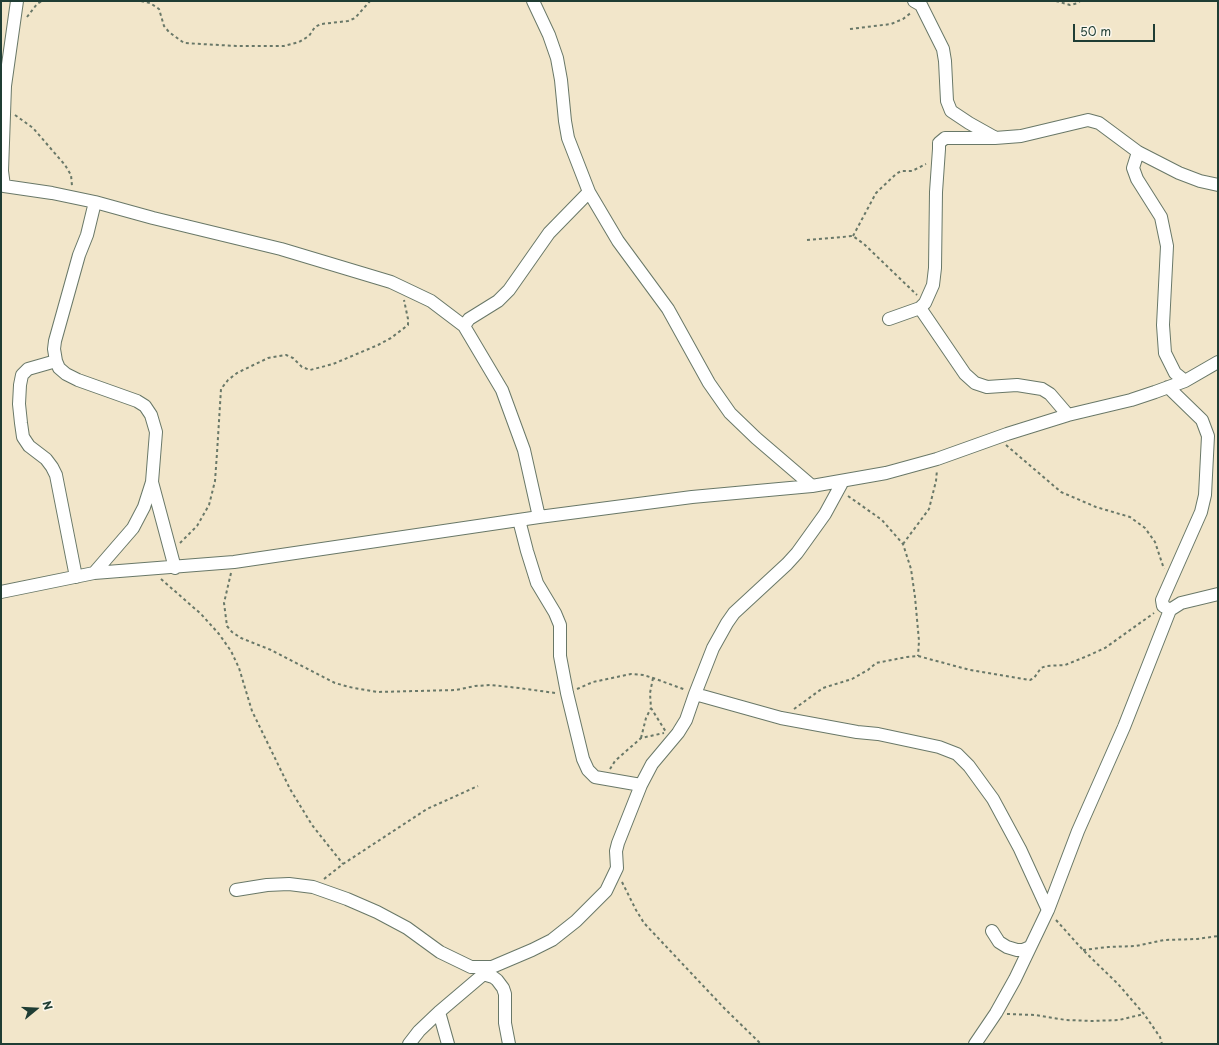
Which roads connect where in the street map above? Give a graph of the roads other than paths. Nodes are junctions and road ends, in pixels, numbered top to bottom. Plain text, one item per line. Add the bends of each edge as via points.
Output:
1 (16, 1) edge
2 (533, 1) edge
3 (918, 3) edge
4 (995, 138) junction
5 (1138, 152) junction
6 (1218, 185) edge
7 (2, 186) edge
8 (589, 192) junction
9 (95, 202) junction
10 (922, 305) junction
11 (889, 319) dead end
12 (464, 326) junction
13 (56, 361) junction
14 (1218, 362) edge
15 (1185, 381) junction
16 (1168, 387) junction
17 (1068, 415) junction
18 (152, 482) junction
19 (841, 485) junction
20 (812, 486) junction
21 (539, 516) junction
22 (519, 520) junction
23 (175, 568) junction
24 (94, 573) junction
25 (76, 577) junction
26 (1, 592) edge
27 (1218, 594) edge
28 (1167, 608) junction
29 (695, 694) junction
30 (641, 785) junction
31 (236, 890) dead end
32 (1048, 910) junction
33 (992, 931) dead end
34 (1030, 947) junction
35 (488, 971) junction
36 (439, 1012) junction
37 (409, 1044) edge
38 (448, 1044) edge
39 (509, 1044) edge
40 (975, 1044) edge

1 - 7 street via 5,86
2 - 8 street via 557,58 568,138
3 - 4 street via 943,49 946,61 947,101 951,111
4 - 5 street via 1020,136 1088,120 1099,123
4 - 10 street via 945,138 939,143 935,268 933,285
5 - 6 street via 1178,173
5 - 15 street via 1133,168 1137,179 1161,216 1167,246 1163,325 1165,354 1176,373
7 - 9 street
8 - 12 street via 549,233 509,290 498,301 468,319
8 - 20 street via 618,242 668,308 709,383 730,413
9 - 12 street via 281,249 391,282 431,301
9 - 13 street via 55,341
10 - 11 street
10 - 17 street via 965,374 975,384 987,387 1017,385 1042,389 1050,394
12 - 21 street via 502,390 524,450
13 - 18 street via 66,374 145,406 151,415 156,432
13 - 25 street via 28,369 22,374 19,404 23,436 29,446 46,459 56,475
14 - 15 street
15 - 16 street
16 - 17 street via 1130,400
16 - 28 street via 1202,420 1208,436 1205,495 1162,600
17 - 19 street via 937,459
18 - 23 street
18 - 24 street via 144,507 133,528
19 - 20 street
19 - 29 street via 825,514 797,553 734,613 727,623
20 - 21 street
21 - 22 street
22 - 23 street via 234,562
22 - 30 street via 537,583 560,625 560,656 567,693 588,770 595,777 605,780
23 - 24 street
24 - 25 street
25 - 26 street
27 - 28 street via 1181,602
28 - 32 street via 1124,726 1078,831
29 - 30 street via 686,720 669,737
29 - 32 street via 782,718 878,734 939,747 957,754 993,799
30 - 35 street via 618,843 616,868 606,891 576,921 552,940
31 - 35 street via 290,884 313,887 377,912 407,928 440,952 471,967
32 - 34 street
33 - 34 street via 999,942 1007,947 1023,950
34 - 40 street via 996,1013
35 - 36 street
35 - 39 street via 505,994 505,1023
36 - 37 street
36 - 38 street

